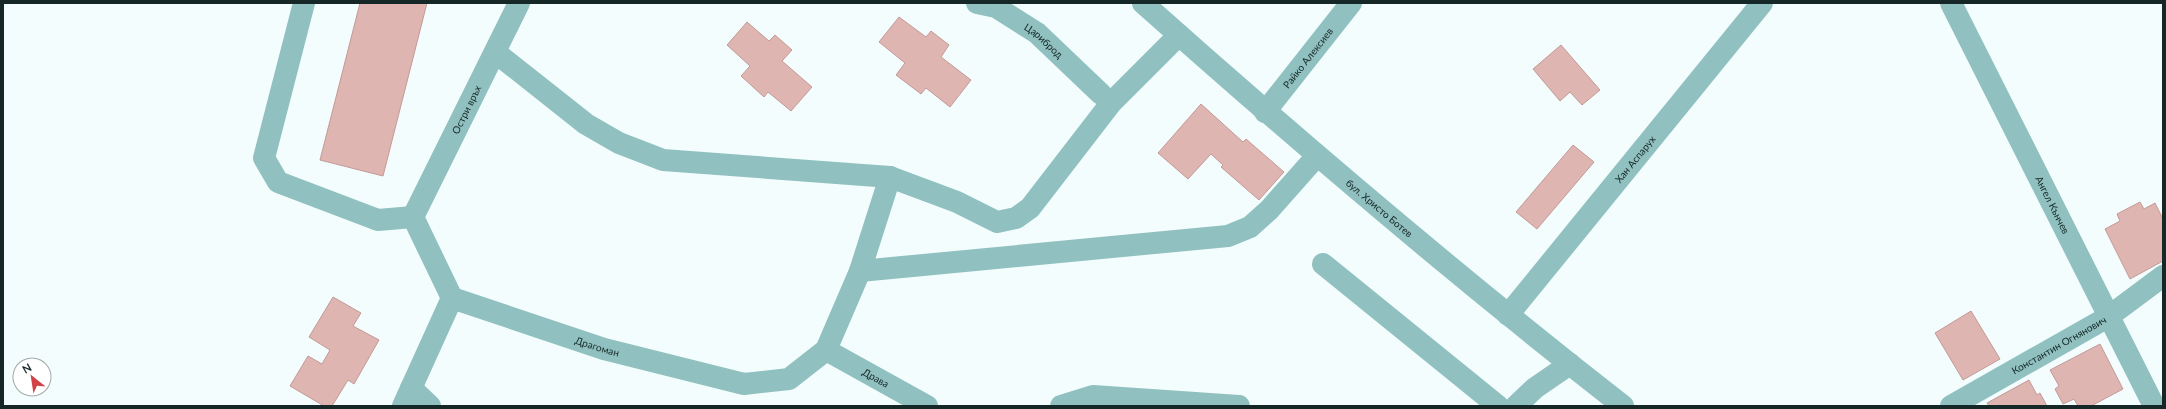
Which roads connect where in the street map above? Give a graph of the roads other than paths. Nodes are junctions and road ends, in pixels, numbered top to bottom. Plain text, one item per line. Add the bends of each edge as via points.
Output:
1 (304, 3) edge
2 (519, 3) edge
3 (977, 3) edge
4 (1142, 3) edge
5 (1351, 3) edge
6 (1762, 3) edge
7 (1951, 3) edge
8 (1179, 35) junction
9 (495, 52) junction
10 (1101, 94) dead end
11 (1265, 112) junction
12 (1316, 157) junction
13 (890, 177) junction
14 (412, 217) junction
15 (1323, 264) dead end
16 (860, 271) junction
17 (2163, 276) edge
18 (452, 298) junction
19 (1508, 315) junction
20 (2108, 318) junction
21 (826, 350) junction
22 (1570, 364) junction
23 (407, 397) edge
24 (430, 406) edge
25 (927, 406) edge
26 (1061, 406) edge
27 (1239, 406) edge
28 (1498, 406) edge
29 (1516, 406) edge
30 (1623, 406) edge
31 (1951, 406) edge
32 (2154, 406) edge

1 - 14 street via 264,158 278,182 378,220
2 - 9 street, Остри връх
3 - 10 street, Цариброд via 996,7 1037,33
4 - 8 street, бул. Христо Ботев
5 - 11 street, Райко Алексиев
6 - 19 street, Хан Аспарух
7 - 20 street, Ангел Кънчев
8 - 11 street, бул. Христо Ботев
8 - 13 street via 1111,103 1030,208 1016,218 997,222 957,202
9 - 13 street via 586,124 619,143 664,160
9 - 14 street, Остри връх
11 - 12 street, бул. Христо Ботев
12 - 16 street via 1250,227 1228,236
12 - 19 street, бул. Христо Ботев
13 - 16 street
14 - 18 street
15 - 28 street
16 - 21 street
17 - 20 street, Константин Огнянович
18 - 21 street, Драгоман via 604,349 744,384 789,379
18 - 23 street
19 - 22 street, бул. Христо Ботев
20 - 31 street, Константин Огнянович
20 - 32 street, Ангел Кънчев
21 - 25 street, Драва
22 - 29 street via 1535,388
22 - 30 street, бул. Христо Ботев
23 - 24 street
26 - 27 street via 1093,396

